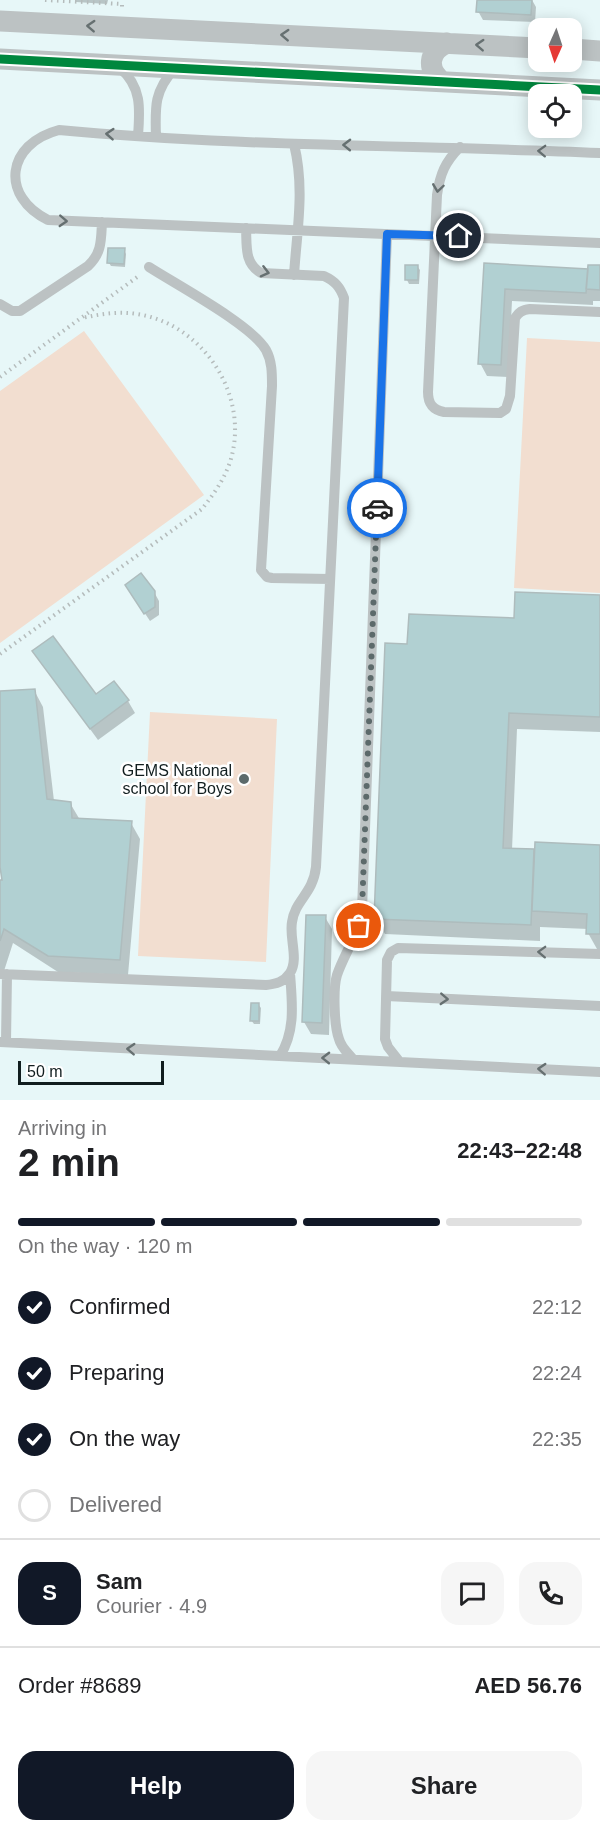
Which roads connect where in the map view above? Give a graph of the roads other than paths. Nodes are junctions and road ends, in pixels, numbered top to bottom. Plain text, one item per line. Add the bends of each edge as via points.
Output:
1 (0, 21) edge
2 (447, 43) junction
3 (528, 47) edge
4 (582, 50) edge
5 (600, 51) edge
6 (0, 59) edge
7 (117, 66) junction
8 (176, 68) junction
9 (443, 82) junction
10 (600, 90) edge
11 (138, 136) junction
12 (156, 137) junction
13 (294, 144) junction
14 (460, 147) junction
15 (600, 153) edge
16 (102, 222) junction
17 (246, 228) junction
18 (297, 231) junction
19 (387, 234) junction
20 (435, 235) junction
21 (600, 243) edge
22 (150, 267) road end
23 (294, 275) junction
24 (0, 304) edge
25 (600, 312) edge
26 (330, 579) junction
27 (600, 954) edge
28 (290, 973) junction
29 (4, 974) edge
30 (386, 996) junction
31 (600, 1006) edge
32 (3, 1042) edge
33 (280, 1056) junction
34 (351, 1058) junction
35 (399, 1061) junction
36 (600, 1072) edge

2 -> 1 street
3 -> 2 street
2 - 9 street via 439,46 431,61 436,77
4 - 5 street
6 - 7 street
7 - 8 street
7 - 11 lane via 128,75 140,100
8 - 9 street
8 - 12 lane via 164,80 157,96
9 - 10 street
11 - 12 lane
11 -> 16 lane via 59,130 31,142 21,154 15,184 21,200 33,213 48,220
12 - 13 lane
14 -> 13 lane
13 - 18 lane via 301,192
15 -> 14 lane
14 -> 20 lane via 439,176
16 - 17 lane
16 - 24 lane via 100,247 88,266 20,311
17 - 18 lane
17 -> 23 lane via 248,261 254,268 261,273
18 - 19 lane
18 - 23 lane
19 - 20 lane
19 - 34 lane via 362,910 336,977 336,1030 341,1046
20 - 21 lane
20 - 25 lane via 428,400 437,411 494,414 506,409 518,313 530,309
22 - 26 lane via 256,336 266,351 272,368 272,386 261,570 272,578
23 - 26 lane via 324,276 340,288 344,298
26 - 28 lane via 315,880 293,915 294,960
27 -> 30 lane via 398,948 387,960
28 - 29 lane via 284,980 266,985
28 - 33 lane via 292,1030
29 - 32 lane
30 -> 31 lane
30 - 35 lane via 385,1039
33 -> 32 lane
34 -> 33 lane
34 - 35 lane
36 -> 35 lane

